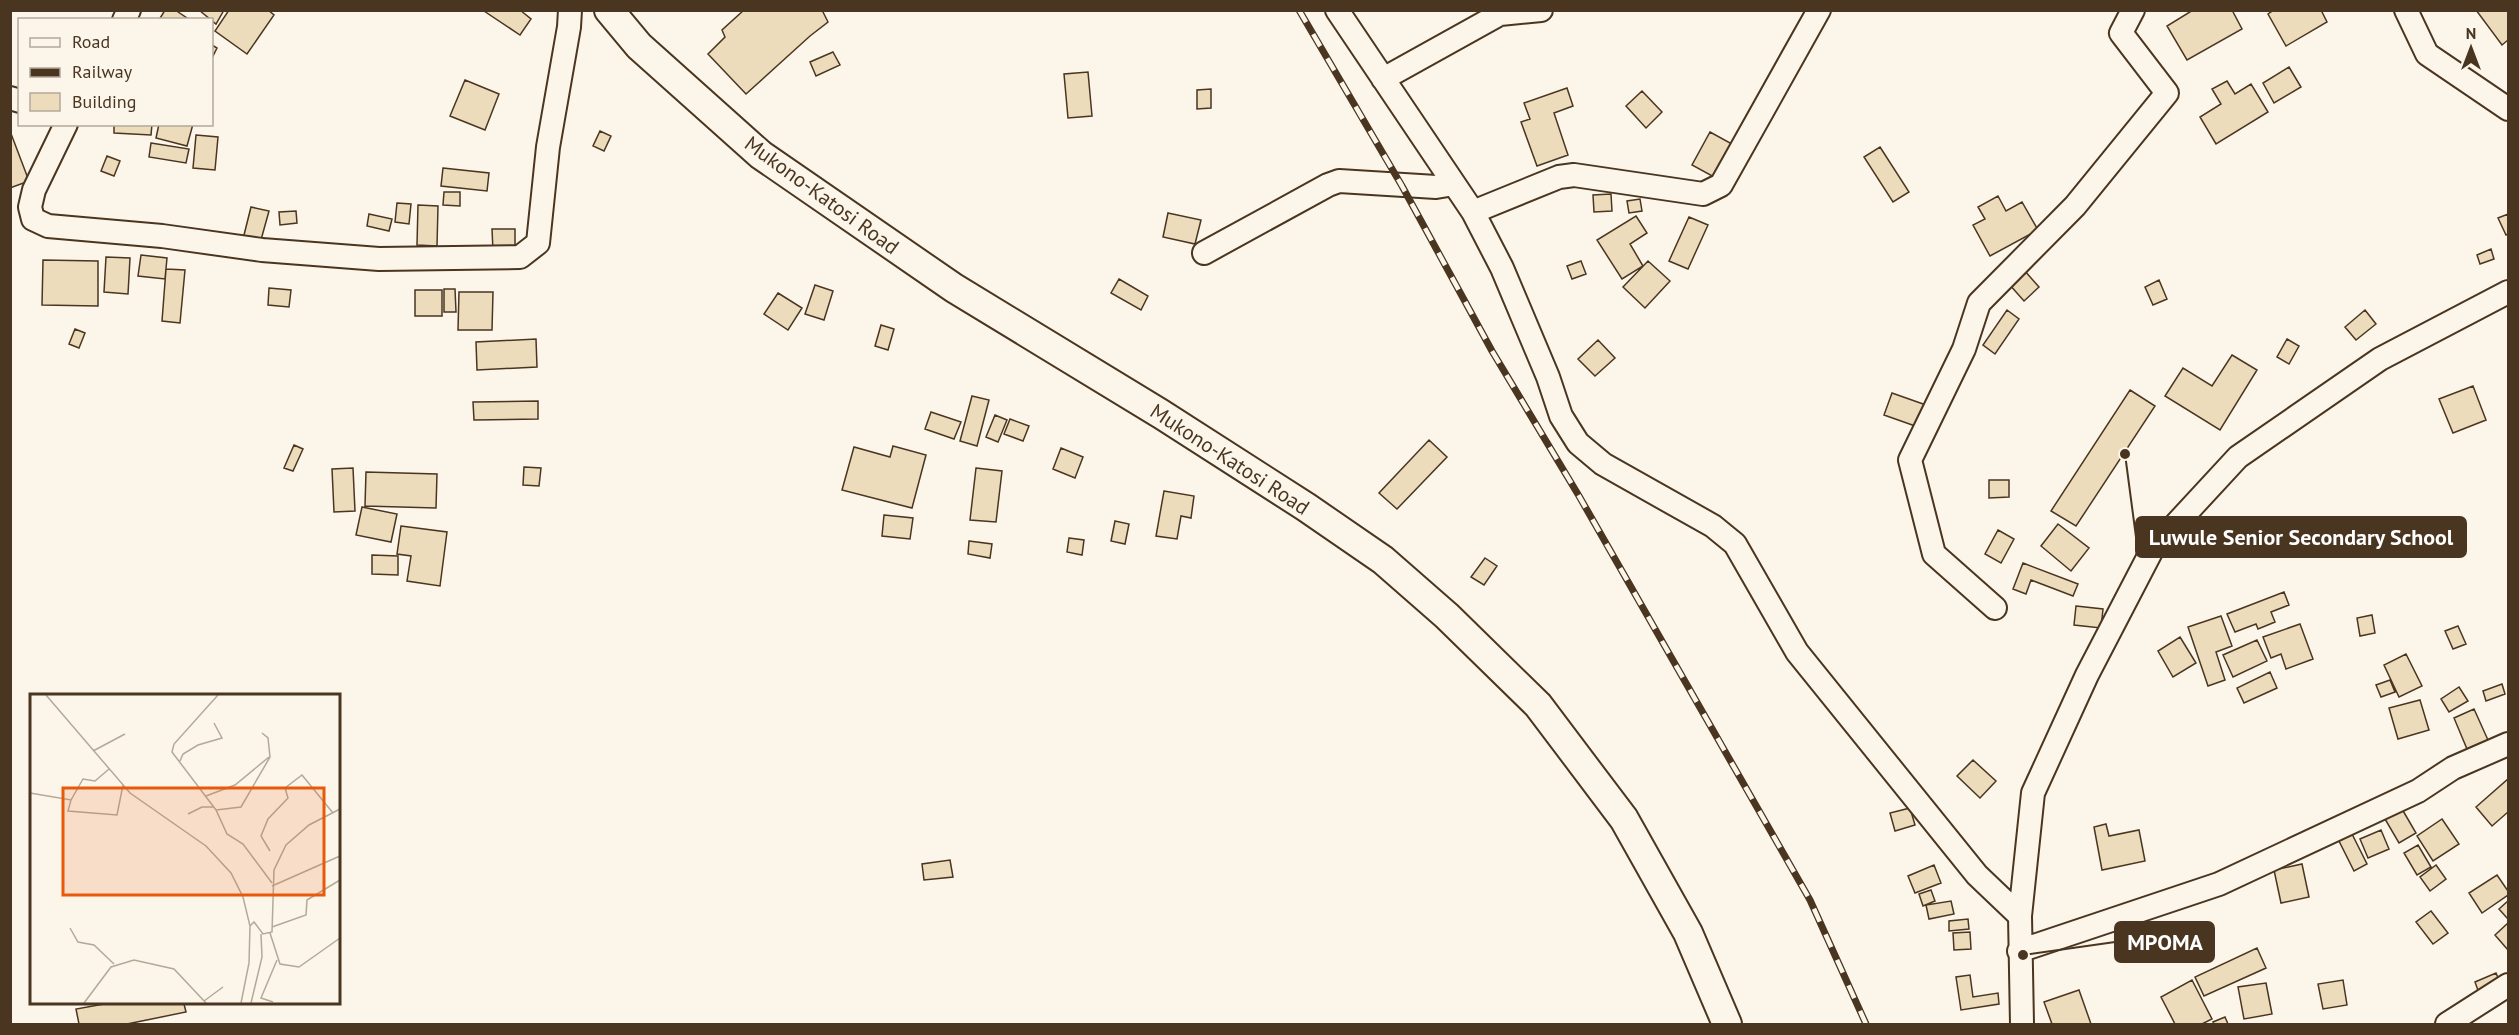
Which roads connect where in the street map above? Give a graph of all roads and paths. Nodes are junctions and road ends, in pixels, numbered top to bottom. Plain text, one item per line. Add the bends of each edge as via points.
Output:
1 (570, 10) edge
2 (609, 10) edge
3 (1337, 10) edge
4 (1541, 10) edge
5 (1819, 10) edge
6 (2133, 10) edge
7 (2406, 10) edge
8 (1383, 79) junction
9 (2508, 108) edge
10 (65, 126) edge
11 (1454, 184) junction
12 (1473, 212) junction
13 (1204, 253) dead end
14 (2508, 292) edge
15 (1995, 608) dead end
16 (2508, 744) edge
17 (2020, 916) junction
18 (2019, 951) junction
19 (2508, 985) edge
20 (1726, 1024) edge
21 (2022, 1024) edge
22 (2447, 1024) edge

1 - 10 street via 548,147 538,243 520,257 379,259 48,226 33,219 30,207 34,190
2 - 20 main road, Mukono-Katosi Road via 639,46 761,155 954,288 1306,507 1383,560 1447,616 1538,705 1624,819 1688,933
3 - 8 street
4 - 8 street via 1500,14
5 - 12 street via 1720,185 1703,194 1574,175 1559,177
6 - 15 street via 2121,33 2167,93 2075,206 1979,303 1964,349 1911,460 1934,554
7 - 9 street via 2427,54
8 - 11 street
11 - 12 street
11 - 13 street via 1436,187 1339,181
12 - 17 street via 1502,268 1561,416 1578,443 1603,464 1713,526 1735,544 1797,652 1977,874
14 - 17 street via 2380,359 2238,457 2152,550 2032,793
16 - 18 street via 2452,768 2418,791 2219,884
17 - 18 street
18 - 21 street
19 - 22 street

